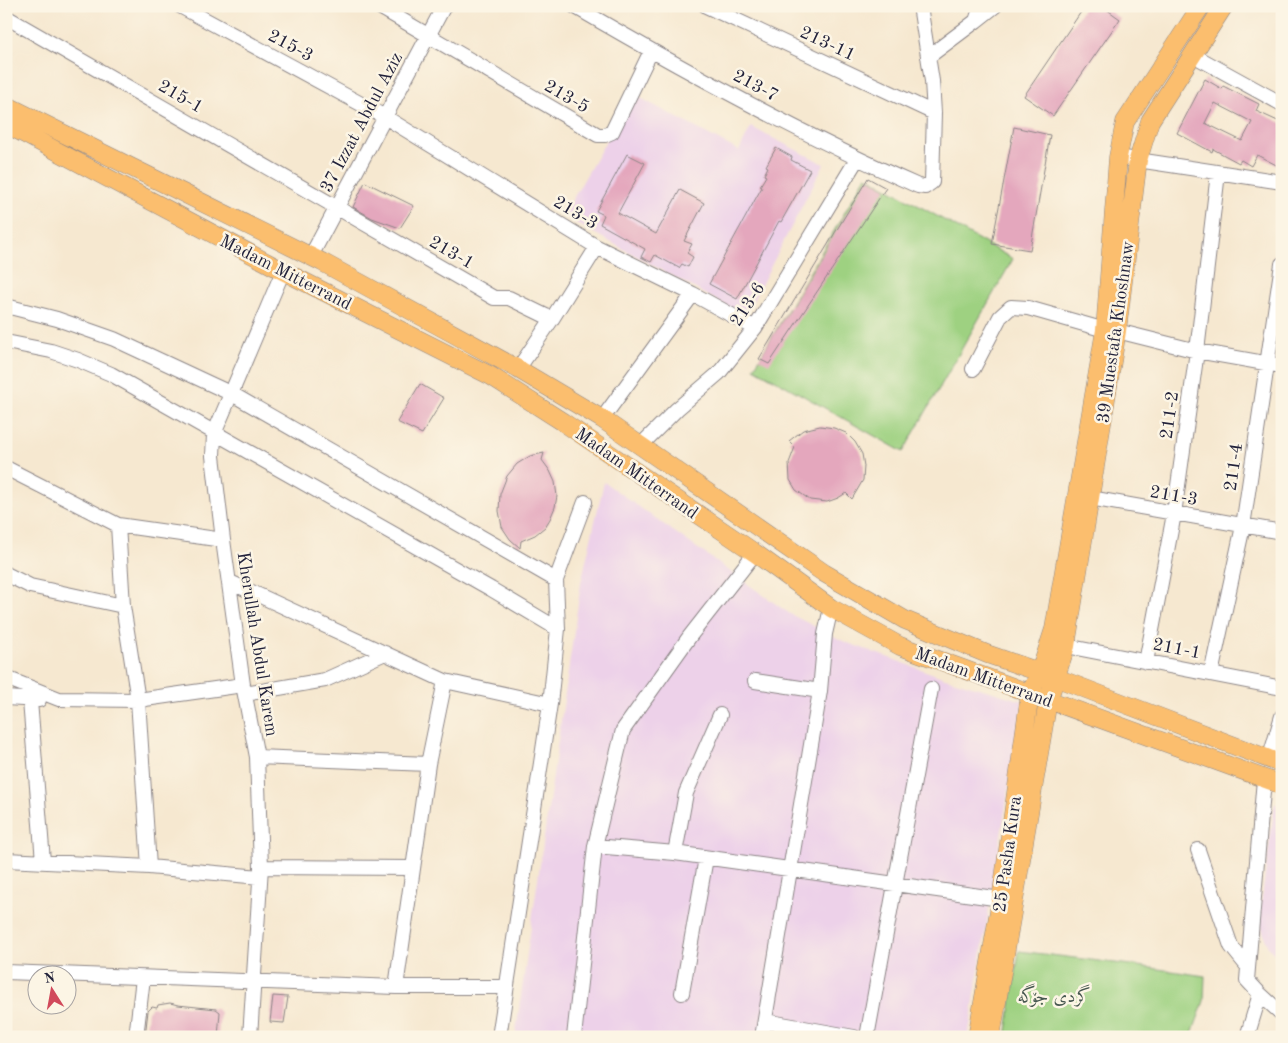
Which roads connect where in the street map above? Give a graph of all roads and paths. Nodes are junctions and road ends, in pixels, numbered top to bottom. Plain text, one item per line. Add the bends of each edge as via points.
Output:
1 (180, 6) edge
2 (378, 6) edge
3 (444, 6) edge
4 (574, 6) edge
5 (706, 6) edge
6 (920, 6) edge
7 (981, 6) edge
8 (995, 6) edge
9 (1201, 6) edge
10 (1224, 6) edge
11 (6, 17) edge
12 (976, 22) junction
13 (428, 36) junction
14 (651, 51) junction
15 (1193, 55) junction
16 (928, 57) junction
17 (6, 94) edge
18 (1282, 104) edge
19 (6, 105) edge
20 (934, 113) junction
21 (385, 117) junction
22 (6, 124) edge
23 (62, 133) junction
24 (1118, 157) junction
25 (856, 159) junction
26 (1138, 160) junction
27 (1218, 173) junction
28 (1282, 182) edge
29 (336, 208) junction
30 (597, 247) junction
31 (310, 256) junction
32 (1282, 264) edge
33 (283, 271) junction
34 (693, 294) junction
35 (6, 306) edge
36 (552, 319) junction
37 (755, 328) junction
38 (1111, 330) junction
39 (6, 342) edge
40 (1197, 351) junction
41 (1266, 364) junction
42 (1282, 366) edge
43 (518, 368) junction
44 (973, 369) dead end
45 (232, 394) junction
46 (602, 419) junction
47 (214, 434) junction
48 (640, 446) junction
49 (6, 468) edge
50 (1090, 498) junction
51 (585, 502) dead end
52 (1174, 514) junction
53 (118, 525) junction
54 (1243, 526) junction
55 (1282, 532) edge
56 (223, 540) junction
57 (755, 553) junction
58 (6, 574) edge
59 (556, 580) junction
60 (230, 582) junction
61 (123, 606) junction
62 (831, 608) junction
63 (558, 629) junction
64 (1066, 646) junction
65 (385, 653) junction
66 (1146, 662) junction
67 (1040, 672) junction
68 (1211, 674) junction
69 (6, 678) edge
70 (1057, 678) junction
71 (446, 681) junction
72 (754, 681) dead end
73 (1282, 688) edge
74 (931, 689) dead end
75 (244, 690) junction
76 (820, 691) junction
77 (1030, 694) junction
78 (6, 698) edge
79 (59, 699) junction
80 (138, 700) junction
81 (30, 701) junction
82 (1048, 701) junction
83 (550, 704) junction
84 (720, 715) dead end
85 (1282, 716) edge
86 (257, 758) junction
87 (1276, 762) edge
88 (428, 764) junction
89 (1264, 779) junction
90 (1282, 785) edge
91 (595, 846) junction
92 (1198, 850) dead end
93 (676, 853) junction
94 (706, 858) junction
95 (6, 860) edge
96 (43, 861) junction
97 (149, 867) junction
98 (413, 868) junction
99 (789, 870) junction
100 (260, 872) junction
101 (895, 885) junction
102 (1001, 899) junction
103 (6, 972) edge
104 (1248, 973) junction
105 (143, 978) junction
106 (254, 982) junction
107 (396, 987) junction
108 (506, 987) junction
109 (682, 993) dead end
110 (1260, 994) junction
111 (1282, 1014) edge
112 (765, 1021) junction
113 (136, 1037) edge
114 (250, 1037) edge
115 (499, 1037) edge
116 (574, 1037) edge
117 (762, 1037) edge
118 (854, 1037) edge
119 (867, 1037) edge
120 (977, 1037) edge
121 (991, 1037) edge
122 (1246, 1037) edge

1 - 21 street, 215-3
2 - 13 street, 213-5
3 - 13 street, 37 Izzat Abdul Aziz
4 - 14 street, 213-7
5 - 20 street, 213-11
6 - 16 street
7 - 12 street
8 - 12 street
9 - 24 main road, 39 Muestafa Khoshnaw via 1125,122
10 - 15 main road, 39 Muestafa Khoshnaw
11 - 29 street, 215-1
12 - 16 street
13 - 14 street, 213-5 via 598,136 612,132
13 - 21 street, 37 Izzat Abdul Aziz
14 - 25 street, 213-7
15 - 18 street
15 - 26 main road, 39 Muestafa Khoshnaw via 1150,121
16 - 20 street
17 - 23 main road via 51,118
19 - 23 main road, Madam Mitterrand
20 - 25 street, 213-7 via 932,182 925,187
21 - 29 street, 37 Izzat Abdul Aziz
21 - 30 street, 213-3
22 - 33 main road, Madam Mitterrand
23 - 31 main road, Madam Mitterrand
24 - 26 street
24 - 38 main road, 39 Muestafa Khoshnaw
25 - 37 street, 213-6
26 - 27 street
26 - 38 main road, 39 Muestafa Khoshnaw
27 - 28 street
27 - 40 street, 211-2
29 - 31 street, 37 Izzat Abdul Aziz
29 - 36 street, 213-1 via 494,298 509,298
30 - 34 street, 213-3
30 - 36 street
31 - 43 main road, Madam Mitterrand
32 - 41 street, 211-4
33 - 45 street, Kherullah Abdul Karem
33 - 57 main road, Madam Mitterrand via 491,376
34 - 37 street, 213-3
34 - 46 street
35 - 45 street via 114,339
36 - 43 street
37 - 48 street, 213-6 via 719,373
38 - 40 street
38 - 44 street via 1028,308 1011,307 1000,317
38 - 50 main road, 39 Muestafa Khoshnaw
38 - 67 main road, 39 Muestafa Khoshnaw via 1054,629
39 - 47 street via 51,352 111,374
40 - 41 street
40 - 52 street, 211-2
41 - 42 street
41 - 54 street, 211-4
43 - 46 main road, Madam Mitterrand
45 - 47 street, Kherullah Abdul Karem
45 - 59 street
46 - 48 main road, Madam Mitterrand
47 - 56 street, Kherullah Abdul Karem via 213,456
47 - 63 street
48 - 67 main road, Madam Mitterrand via 824,573 897,615 987,654
49 - 53 street
50 - 52 street, 211-3
50 - 64 main road, 39 Muestafa Khoshnaw
51 - 59 street
52 - 54 street, 211-3
52 - 66 street, 211-2
53 - 56 street
53 - 61 street
54 - 55 street, 211-3
54 - 68 street, 211-4
56 - 60 street, Kherullah Abdul Karem
57 - 62 main road, Madam Mitterrand
57 - 91 street via 622,730
58 - 61 street via 30,586
59 - 63 street
60 - 65 street
60 - 75 street, Kherullah Abdul Karem
61 - 80 street
62 - 76 street via 825,634
62 - 77 main road, Madam Mitterrand via 900,646
63 - 83 street
64 - 66 street, 211-1
64 - 70 main road, 39 Muestafa Khoshnaw
65 - 71 street
65 - 75 street via 325,680
66 - 68 street, 211-1
67 - 70 main road, Madam Mitterrand
67 - 77 main road, 25 Pasha Kura
68 - 73 street, 211-1
69 - 79 street
70 - 82 main road, 25 Pasha Kura
70 - 87 main road, Madam Mitterrand
71 - 83 street
71 - 88 street
72 - 76 street
74 - 101 street
75 - 80 street
75 - 86 street, Kherullah Abdul Karem
76 - 99 street
77 - 82 main road, Madam Mitterrand
77 - 102 main road, 25 Pasha Kura
78 - 81 street
79 - 80 street
79 - 81 street
80 - 97 street
81 - 96 street
82 - 89 main road, Madam Mitterrand
82 - 121 main road, 25 Pasha Kura
83 - 108 street
84 - 93 street via 686,793
85 - 87 street
86 - 88 street
86 - 100 street, Kherullah Abdul Karem
88 - 98 street
89 - 90 main road, Madam Mitterrand
89 - 104 street
91 - 93 street
91 - 116 street
92 - 104 street via 1231,946
93 - 94 street
94 - 99 street
94 - 109 street
95 - 96 street
96 - 97 street
97 - 100 street
98 - 100 street
98 - 107 street
99 - 101 street
99 - 112 street
100 - 106 street, Kherullah Abdul Karem
101 - 102 street
101 - 119 street
102 - 120 main road, 25 Pasha Kura
103 - 105 street
104 - 110 street
105 - 106 street
105 - 113 street
106 - 107 street
106 - 114 street, Kherullah Abdul Karem
107 - 108 street
108 - 115 street
110 - 111 street
110 - 122 street
112 - 117 street
112 - 118 street

